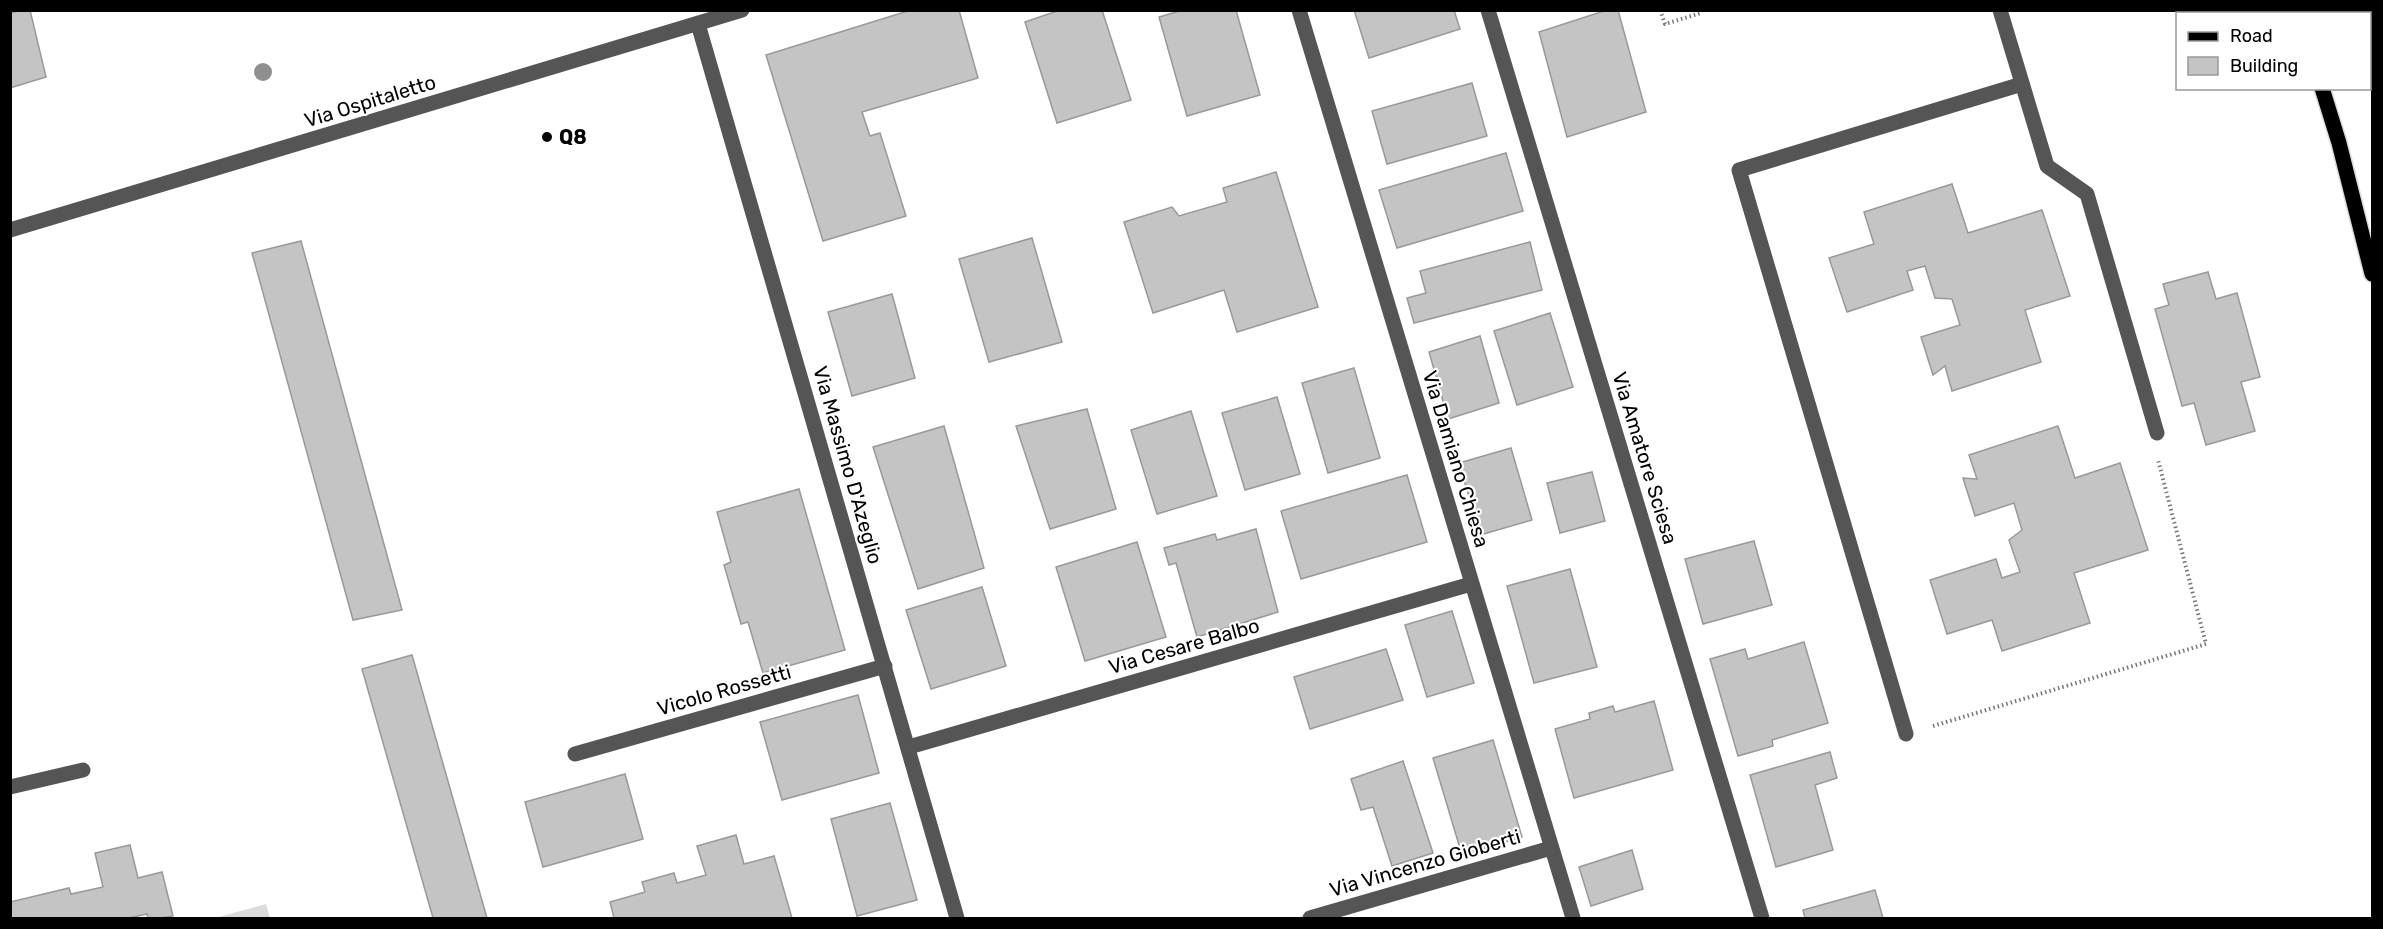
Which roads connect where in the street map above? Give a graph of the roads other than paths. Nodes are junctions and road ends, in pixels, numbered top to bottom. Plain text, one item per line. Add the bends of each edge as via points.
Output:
1 (742, 10) edge
2 (1299, 10) edge
3 (1488, 10) edge
4 (2000, 10) edge
5 (698, 24) junction
6 (2022, 84) junction
7 (2323, 90) edge
8 (10, 230) edge
9 (2373, 274) edge
10 (2157, 434) road end
11 (1472, 584) junction
12 (885, 666) junction
13 (1906, 734) road end
14 (909, 747) junction
15 (575, 754) dead end
16 (82, 770) dead end
17 (10, 787) edge
18 (1551, 848) junction
19 (957, 918) edge
20 (1310, 918) edge
21 (1573, 918) edge
22 (1762, 918) edge

1 - 5 street, Via Ospitaletto
2 - 11 street, Via Damiano Chiesa
3 - 22 street, Via Amatore Sciesa
4 - 6 street
5 - 8 street, Via Ospitaletto
5 - 12 street, Via Massimo D'Azeglio
6 - 10 street via 2047,166 2087,194
6 - 13 street via 1739,170
7 - 9 main road
11 - 14 street, Via Cesare Balbo
11 - 18 street, Via Damiano Chiesa
12 - 14 street, Via Massimo D'Azeglio
12 - 15 street, Vicolo Rossetti
14 - 19 street, Via Massimo D'Azeglio
16 - 17 street
18 - 20 street, Via Vincenzo Gioberti
18 - 21 street, Via Damiano Chiesa

